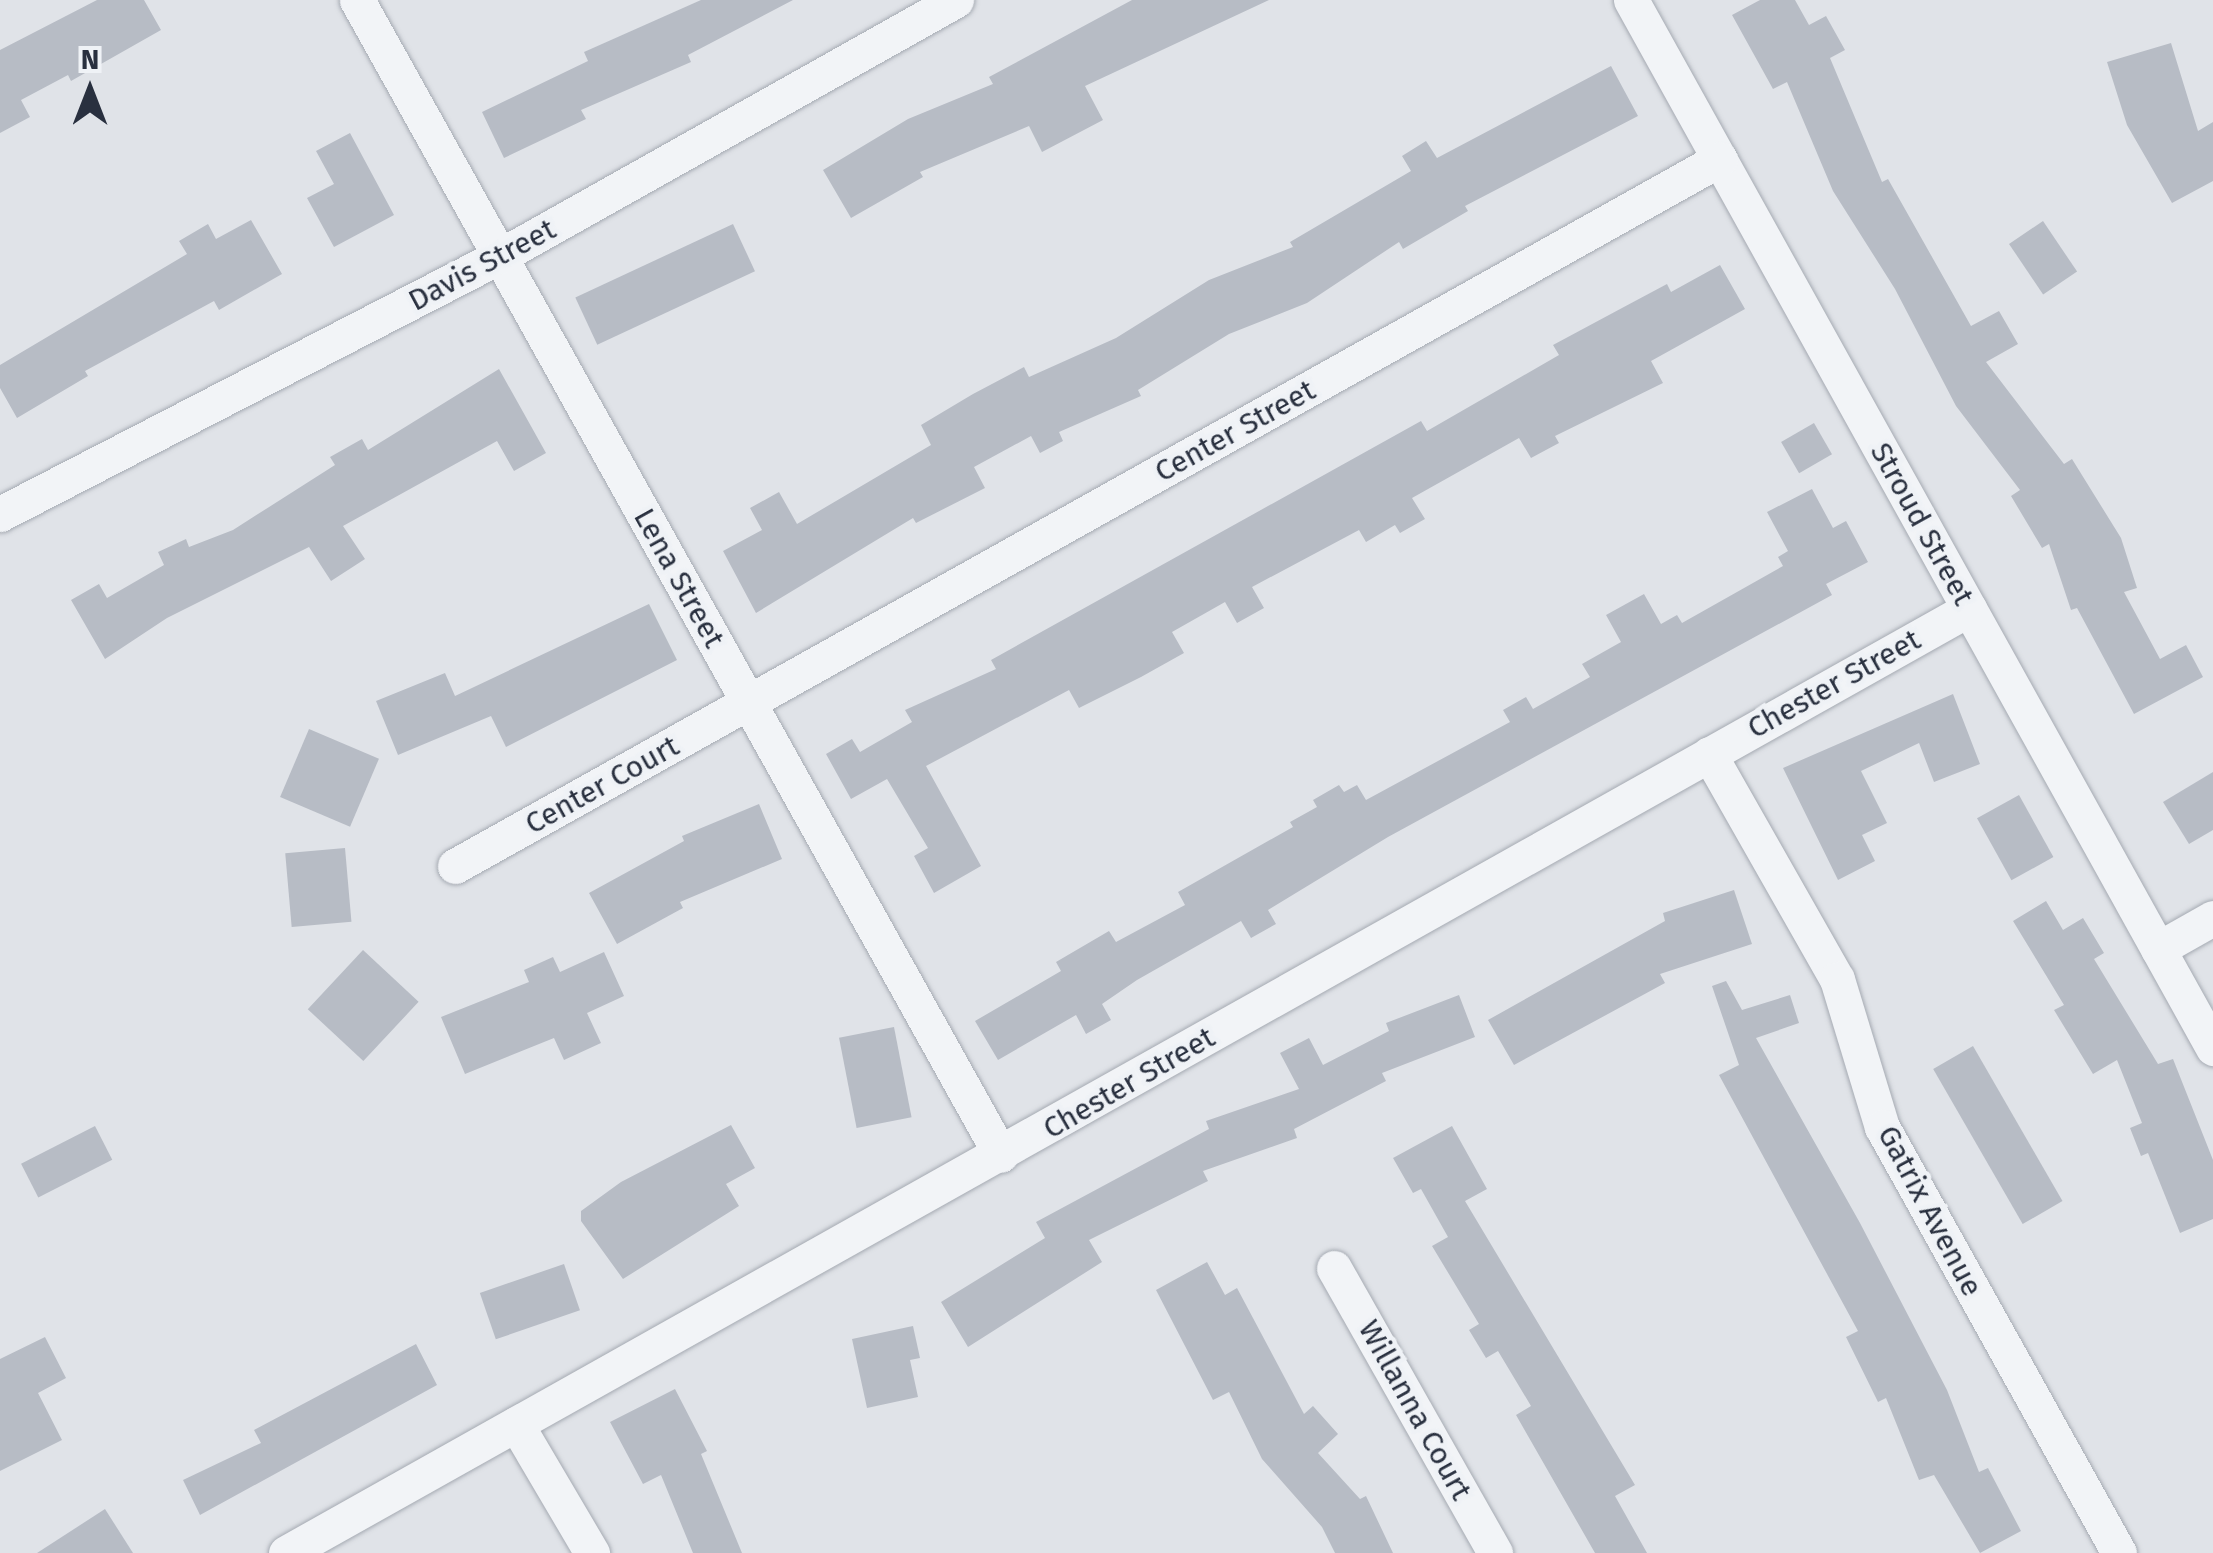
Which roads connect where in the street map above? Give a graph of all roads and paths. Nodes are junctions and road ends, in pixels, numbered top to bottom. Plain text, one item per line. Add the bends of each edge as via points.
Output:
1 (357, 0) edge
2 (956, 0) edge
3 (1631, 0) edge
4 (1720, 159) junction
5 (500, 256) junction
6 (0, 514) edge
7 (1969, 609) junction
8 (749, 703) junction
9 (1709, 754) junction
10 (455, 866) dead end
11 (2213, 918) edge
12 (2158, 949) junction
13 (2213, 1048) edge
14 (1001, 1155) junction
15 (1334, 1268) dead end
16 (516, 1424) junction
17 (286, 1553) edge
18 (592, 1553) edge
19 (1496, 1553) edge
20 (2119, 1553) edge

1 - 5 street, Lena Street
2 - 5 street, Davis Street
3 - 4 street, Stroud Street
4 - 7 street, Stroud Street
4 - 8 street, Center Street
5 - 6 street, Davis Street
5 - 8 street, Lena Street
7 - 9 street, Chester Street
7 - 12 street, Stroud Street
8 - 10 street, Center Court
8 - 14 street, Lena Street
9 - 14 street, Chester Street
9 - 20 street, Gatrix Avenue via 1836,980 1882,1126
11 - 12 street
12 - 13 street, Stroud Street
14 - 16 street, Chester Street
15 - 19 street, Willanna Court
16 - 17 street, Chester Street
16 - 18 street

